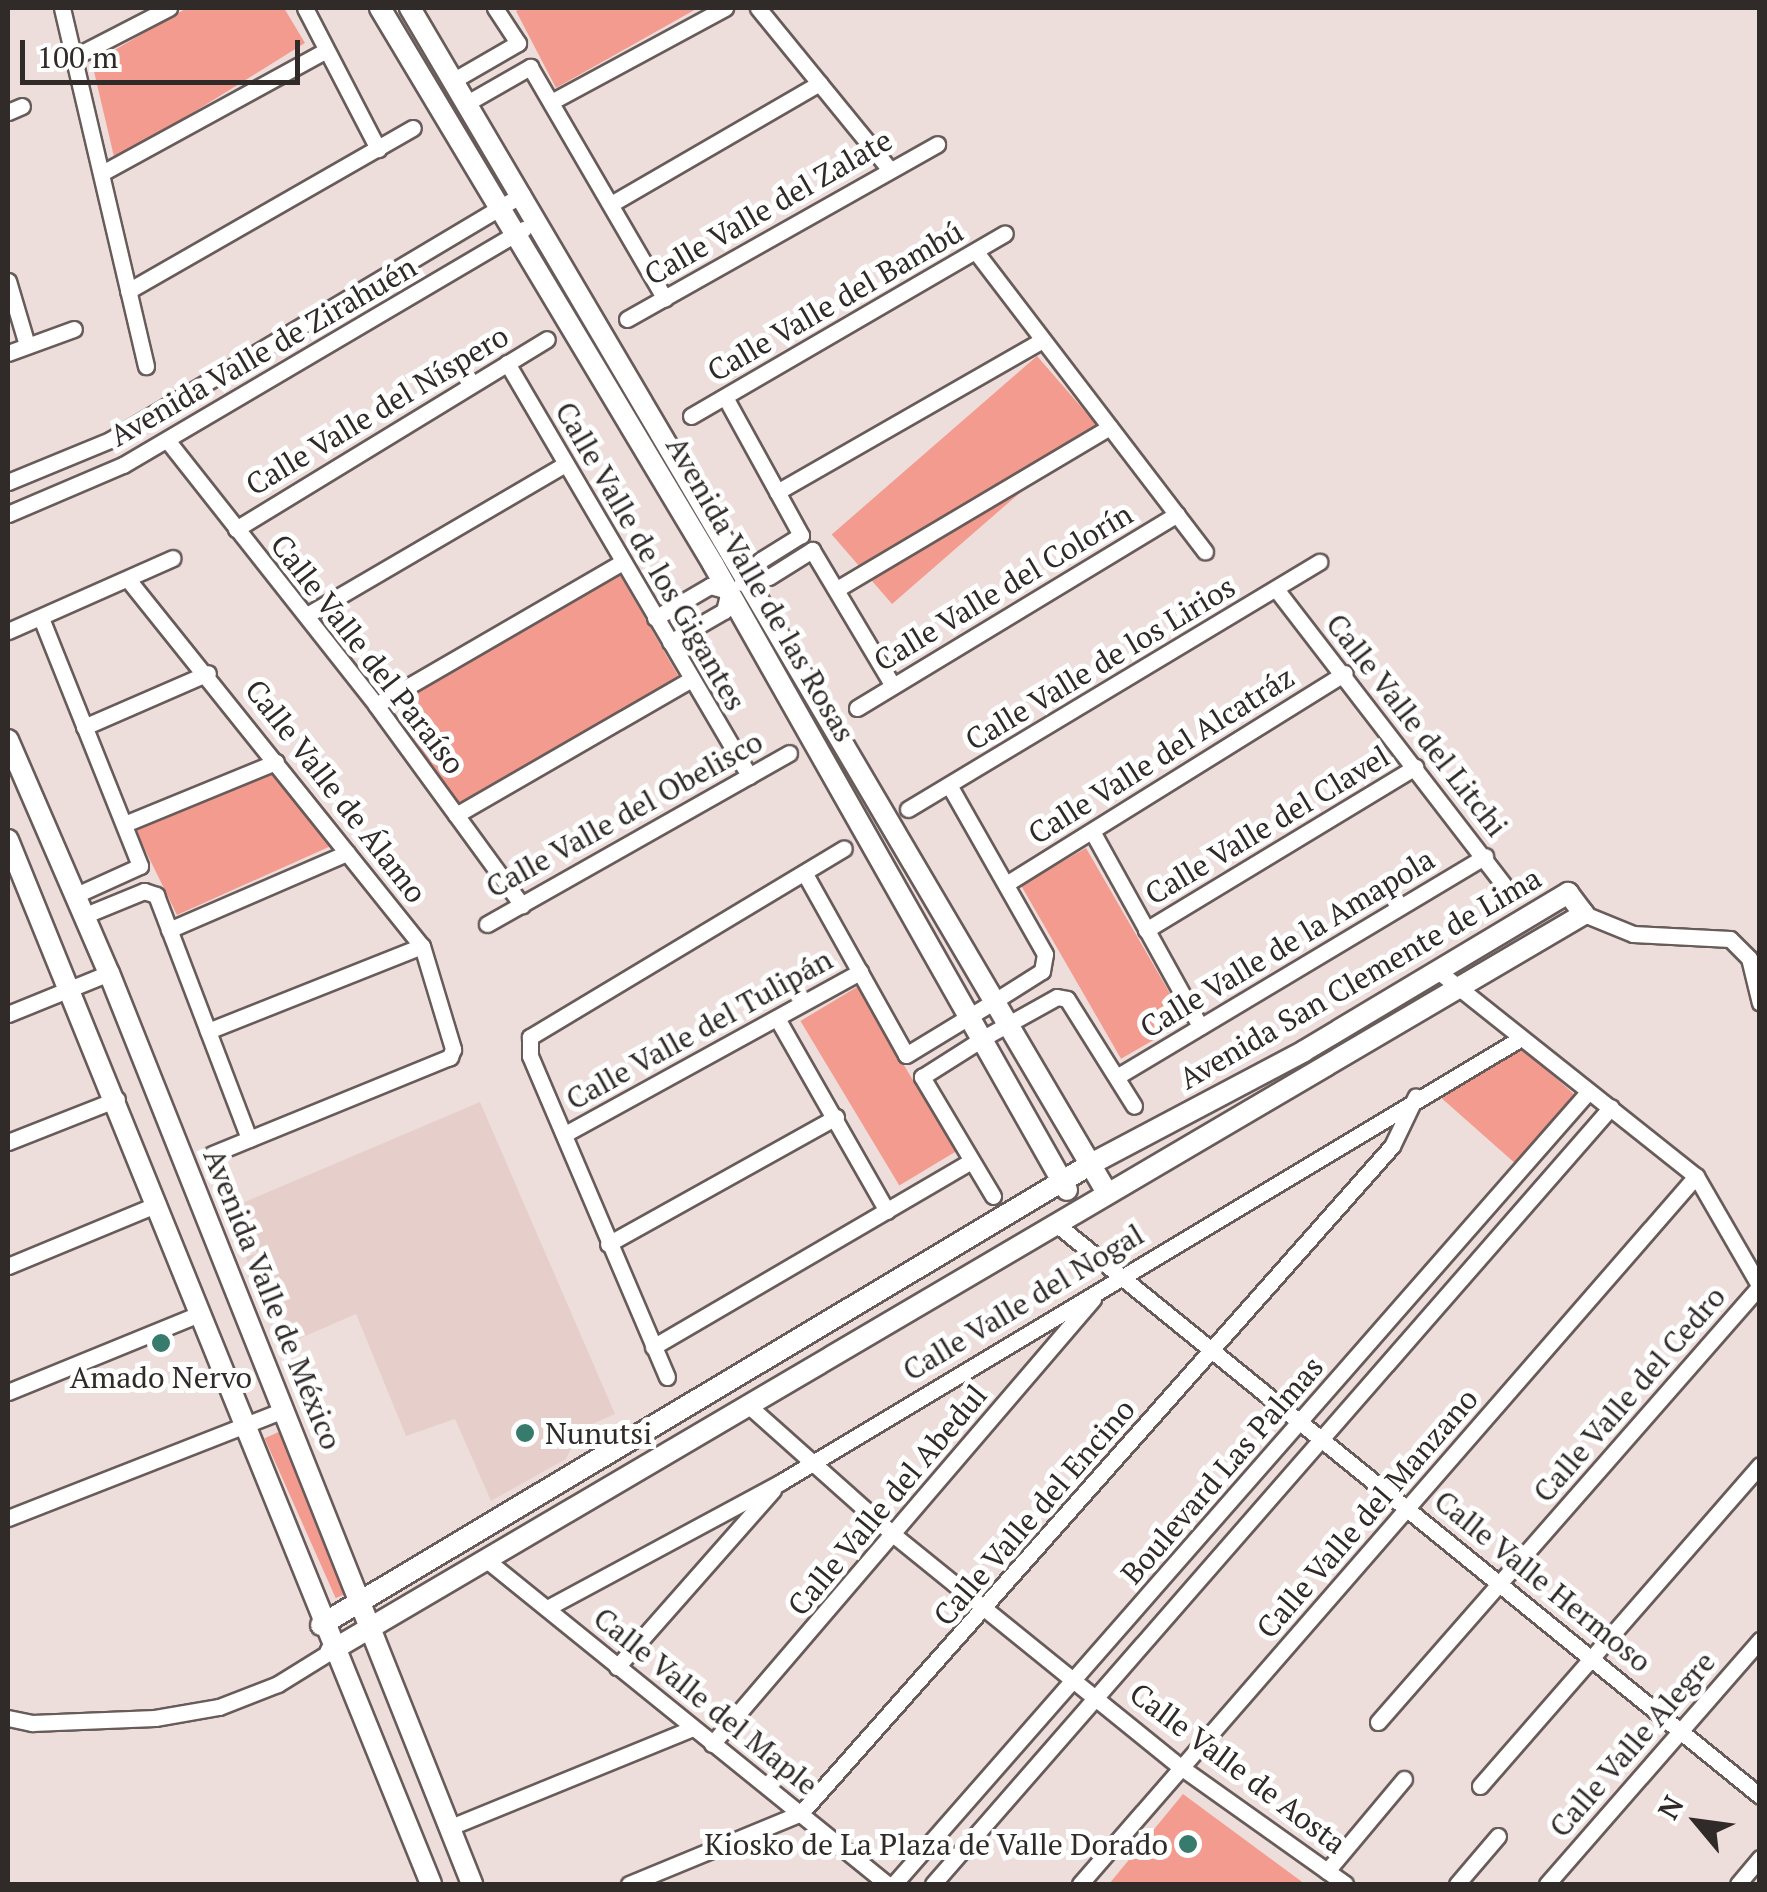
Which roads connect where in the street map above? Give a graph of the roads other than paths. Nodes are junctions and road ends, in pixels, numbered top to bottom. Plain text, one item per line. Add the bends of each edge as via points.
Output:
1 (62, 8) edge
2 (169, 8) edge
3 (380, 8) edge
4 (410, 8) edge
5 (497, 8) edge
6 (725, 8) edge
7 (758, 8) edge
8 (303, 9) edge
9 (325, 52) junction
10 (74, 58) junction
11 (454, 80) junction
12 (820, 83) junction
13 (552, 102) junction
14 (467, 103) junction
15 (413, 128) dead end
16 (937, 144) dead end
17 (378, 149) junction
18 (890, 170) junction
19 (102, 173) junction
20 (522, 194) junction
21 (611, 204) junction
22 (499, 208) junction
23 (539, 220) junction
24 (1006, 233) dead end
25 (516, 234) junction
26 (976, 252) junction
27 (8, 281) edge
28 (128, 292) junction
29 (664, 298) junction
30 (626, 319) dead end
31 (74, 330) dead end
32 (547, 339) dead end
33 (1042, 340) junction
34 (27, 344) junction
35 (8, 353) edge
36 (507, 363) junction
37 (146, 366) dead end
38 (725, 397) junction
39 (691, 416) dead end
40 (1110, 427) junction
41 (167, 440) junction
42 (565, 464) junction
43 (8, 482) edge
44 (777, 492) junction
45 (8, 514) edge
46 (1177, 514) junction
47 (236, 529) junction
48 (1204, 552) dead end
49 (173, 558) dead end
50 (1319, 562) dead end
51 (621, 563) junction
52 (751, 577) junction
53 (130, 582) junction
54 (837, 589) junction
55 (1276, 589) junction
56 (729, 591) junction
57 (307, 615) junction
58 (41, 618) junction
59 (655, 618) junction
60 (8, 631) edge
61 (670, 642) junction
62 (208, 673) junction
63 (1345, 673) junction
64 (692, 680) junction
65 (892, 684) junction
66 (376, 705) junction
67 (857, 708) dead end
68 (84, 728) junction
69 (8, 740) edge
70 (789, 753) dead end
71 (276, 762) junction
72 (1415, 767) junction
73 (749, 776) junction
74 (949, 785) junction
75 (908, 809) dead end
76 (456, 815) junction
77 (127, 823) junction
78 (1093, 833) junction
79 (8, 840) edge
80 (844, 848) dead end
81 (347, 853) junction
82 (1485, 856) junction
83 (805, 874) junction
84 (1006, 884) junction
85 (16, 886) edge
86 (74, 896) junction
87 (1512, 896) dead end
88 (522, 905) junction
89 (1584, 914) junction
90 (84, 916) junction
91 (487, 924) dead end
92 (168, 930) junction
93 (1146, 930) junction
94 (422, 946) junction
95 (1438, 971) junction
96 (860, 972) junction
97 (109, 973) junction
98 (69, 988) junction
99 (1461, 991) junction
100 (993, 1002) junction
101 (1760, 1002) edge
102 (8, 1014) edge
103 (972, 1014) junction
104 (778, 1020) junction
105 (1200, 1026) junction
106 (1007, 1027) junction
107 (208, 1030) junction
108 (984, 1038) junction
109 (1521, 1038) junction
110 (1118, 1076) junction
111 (1589, 1091) junction
112 (1416, 1096) junction
113 (117, 1099) junction
114 (1134, 1106) dead end
115 (1611, 1107) junction
116 (836, 1116) junction
117 (565, 1134) junction
118 (249, 1139) junction
119 (8, 1142) edge
120 (212, 1154) dead end
121 (971, 1162) junction
122 (1091, 1164) junction
123 (1696, 1176) junction
124 (1063, 1181) junction
125 (1106, 1190) junction
126 (993, 1196) dead end
127 (158, 1204) junction
128 (1077, 1208) junction
129 (888, 1211) junction
130 (1055, 1223) junction
131 (608, 1244) junction
132 (8, 1266) edge
133 (1119, 1277) junction
134 (1759, 1287) edge
135 (1101, 1289) junction
136 (202, 1313) junction
137 (653, 1347) junction
138 (1210, 1353) junction
139 (667, 1377) dead end
140 (8, 1392) edge
141 (750, 1406) junction
142 (284, 1410) junction
143 (1301, 1422) junction
144 (247, 1425) junction
145 (1320, 1438) junction
146 (810, 1462) junction
147 (1760, 1465) edge
148 (780, 1482) junction
149 (1409, 1507) junction
150 (9, 1514) edge
151 (895, 1536) junction
152 (489, 1562) junction
153 (1502, 1583) junction
154 (360, 1605) junction
155 (549, 1607) junction
156 (987, 1607) junction
157 (321, 1625) junction
158 (367, 1633) junction
159 (1760, 1640) edge
160 (331, 1651) junction
161 (1592, 1656) junction
162 (617, 1667) junction
163 (1075, 1678) junction
164 (1097, 1695) junction
165 (8, 1718) edge
166 (1378, 1722) dead end
167 (691, 1729) junction
168 (1681, 1730) junction
169 (712, 1744) junction
170 (1182, 1768) junction
171 (1404, 1779) dead end
172 (1480, 1786) dead end
173 (1760, 1796) edge
174 (801, 1813) junction
175 (448, 1828) junction
176 (1498, 1836) dead end
177 (1760, 1858) edge
178 (1327, 1872) junction
179 (431, 1884) edge
180 (472, 1884) edge
181 (629, 1884) edge
182 (891, 1884) edge
183 (933, 1884) edge
184 (1080, 1884) edge
185 (1345, 1884) edge
186 (1457, 1884) edge
187 (1547, 1884) edge
188 (1738, 1884) edge

1 - 10 street
2 - 10 street
3 - 22 street, Avenida Valle de las Rosas
4 - 11 street, Avenida Valle de las Rosas
5 - 11 street via 518,44
6 - 13 street
7 - 12 street
8 - 9 street
9 - 17 street
9 - 19 street
10 - 19 street
11 - 14 street, Avenida Valle de las Rosas
12 - 18 street
12 - 21 street
13 - 14 street via 530,67
13 - 21 street
14 - 20 street, Avenida Valle de las Rosas
15 - 17 street
16 - 18 street, Calle Valle del Zalate
17 - 28 street
18 - 29 street, Calle Valle del Zalate
19 - 28 street
20 - 22 street, Avenida Valle de Zirahuén
20 - 23 street, Avenida Valle de las Rosas
21 - 29 street
22 - 25 street, Avenida Valle de las Rosas
22 - 43 street, Avenida Valle de Zirahuén via 110,440
23 - 25 street, Avenida Valle de Zirahuén
23 - 52 street, Avenida Valle de las Rosas
24 - 26 street, Calle Valle del Bambú
25 - 41 street, Avenida Valle de Zirahuén
25 - 56 street, Avenida Valle de las Rosas
26 - 33 street
26 - 38 street, Calle Valle del Bambú
27 - 34 street
28 - 37 street
29 - 30 street, Calle Valle del Zalate
31 - 34 street
32 - 36 street, Calle Valle del Níspero
33 - 40 street
33 - 44 street
34 - 35 street
36 - 42 street, Calle Valle de los Gigantes
36 - 47 street, Calle Valle del Níspero
38 - 39 street, Calle Valle del Bambú
38 - 44 street
40 - 46 street
40 - 54 street
41 - 45 street, Avenida Valle de Zirahuén
41 - 47 street, Calle Valle del Paraíso
42 - 51 street, Calle Valle de los Gigantes
42 - 57 street
44 - 52 street via 801,536 762,560
46 - 48 street
46 - 65 street, Calle Valle del Colorín
47 - 57 street, Calle Valle del Paraíso
49 - 53 street
50 - 55 street, Calle Valle de los Lirios
51 - 59 street, Calle Valle de los Gigantes
51 - 66 street
52 - 54 street via 769,576 812,550
52 - 56 street
52 - 100 street, Avenida Valle de las Rosas
53 - 58 street
53 - 62 street, Calle Valle de Álamo
54 - 65 street
55 - 63 street, Calle Valle del Litchi
55 - 74 street, Calle Valle de los Lirios
56 - 59 street via 710,586
56 - 61 street via 724,610
56 - 103 street, Avenida Valle de las Rosas
57 - 66 street, Calle Valle del Paraíso
58 - 60 street
58 - 68 street
59 - 61 street, Calle Valle de los Gigantes
61 - 64 street, Calle Valle de los Gigantes
62 - 68 street
62 - 71 street, Calle Valle de Álamo
63 - 72 street, Calle Valle del Litchi
63 - 78 street, Calle Valle del Alcatráz
64 - 73 street, Calle Valle de los Gigantes
64 - 76 street
65 - 67 street, Calle Valle del Colorín
66 - 76 street, Calle Valle del Paraíso
68 - 77 street
69 - 86 street, Avenida Valle de México
70 - 73 street, Calle Valle del Obelisco
71 - 77 street
71 - 81 street, Calle Valle de Álamo
72 - 82 street, Calle Valle del Litchi
72 - 93 street, Calle Valle del Clavel
73 - 88 street, Calle Valle del Obelisco
74 - 75 street, Calle Valle de los Lirios
74 - 84 street
76 - 88 street, Calle Valle del Paraíso
77 - 86 street via 140,866
78 - 84 street, Calle Valle del Alcatráz
78 - 93 street
79 - 85 street
80 - 83 street
81 - 92 street
81 - 94 street, Calle Valle de Álamo
82 - 87 street, Calle Valle del Litchi
82 - 105 street, Calle Valle de la Amapola
83 - 96 street
83 - 117 street via 530,1037 530,1056
84 - 100 street via 1046,962
85 - 98 street
86 - 90 street, Avenida Valle de México
88 - 91 street, Calle Valle del Obelisco
89 - 95 street, Avenida San Clemente de Lima via 1568,893
89 - 99 street, Avenida San Clemente de Lima
89 - 101 street via 1633,934 1730,939 1749,958
90 - 92 street via 152,890
90 - 97 street, Avenida Valle de México
92 - 107 street
93 - 105 street
94 - 107 street
94 - 118 street, Calle Valle de Álamo via 450,1058
95 - 99 street
95 - 122 street, Avenida San Clemente de Lima via 1304,1052
96 - 103 street via 906,1055
96 - 104 street, Calle Valle del Tulipán
97 - 98 street
97 - 142 street, Avenida Valle de México
98 - 102 street
98 - 113 street
99 - 109 street
99 - 125 street, Avenida San Clemente de Lima
100 - 103 street
100 - 106 street, Avenida Valle de las Rosas
103 - 108 street, Avenida Valle de las Rosas
104 - 116 street
104 - 117 street, Calle Valle del Tulipán
105 - 110 street, Calle Valle de la Amapola
106 - 108 street
106 - 110 street via 1057,997 1067,999
106 - 122 street, Avenida Valle de las Rosas
107 - 118 street
108 - 121 street via 922,1077
108 - 124 street, Avenida Valle de las Rosas
109 - 111 street
109 - 112 street, Calle Valle del Nogal
110 - 114 street
111 - 115 street
111 - 143 street, Boulevard Las Palmas
112 - 133 street, Calle Valle del Nogal
112 - 138 street, Calle Valle del Encino via 1392,1146
113 - 119 street
113 - 127 street
115 - 123 street
115 - 145 street, Boulevard Las Palmas
116 - 129 street
116 - 131 street
117 - 131 street
118 - 120 street
121 - 126 street
121 - 129 street
122 - 124 street, Avenida San Clemente de Lima
122 - 125 street, Avenida Valle de las Rosas
123 - 134 street
123 - 149 street, Calle Valle del Manzano
124 - 128 street, Avenida Valle de las Rosas
124 - 154 street, Avenida San Clemente de Lima via 505,1510
125 - 128 street, Avenida San Clemente de Lima
127 - 132 street
127 - 136 street
128 - 130 street, Avenida San Clemente de Lima
129 - 137 street
130 - 133 street, Calle Valle Hermoso
130 - 141 street, Avenida San Clemente de Lima
131 - 137 street
133 - 135 street, Calle Valle del Nogal
133 - 138 street, Calle Valle Hermoso
134 - 153 street, Calle Valle del Cedro
135 - 146 street, Calle Valle del Nogal
135 - 151 street, Calle Valle del Abedul
136 - 140 street
136 - 144 street
137 - 139 street
138 - 143 street, Calle Valle Hermoso
138 - 156 street, Calle Valle del Encino
141 - 146 street, Calle Valle de Aosta
141 - 152 street, Avenida San Clemente de Lima
142 - 144 street
142 - 154 street, Avenida Valle de México
143 - 145 street, Calle Valle Hermoso
143 - 163 street, Boulevard Las Palmas
144 - 150 street
144 - 157 street
145 - 149 street, Calle Valle Hermoso
145 - 164 street, Boulevard Las Palmas
146 - 148 street, Calle Valle del Nogal
146 - 151 street, Calle Valle de Aosta
147 - 161 street
148 - 155 street, Calle Valle del Nogal
148 - 162 street
149 - 153 street, Calle Valle Hermoso
149 - 170 street, Calle Valle del Manzano
151 - 156 street, Calle Valle de Aosta
151 - 169 street, Calle Valle del Abedul
152 - 155 street, Calle Valle del Maple
152 - 158 street, Avenida San Clemente de Lima
153 - 161 street, Calle Valle Hermoso
153 - 166 street, Calle Valle del Cedro
154 - 157 street, Avenida San Clemente de Lima
154 - 158 street, Avenida Valle de México
155 - 162 street, Calle Valle del Maple
156 - 163 street, Calle Valle de Aosta
156 - 174 street, Calle Valle del Encino
157 - 160 street
158 - 160 street, Avenida San Clemente de Lima
158 - 175 street, Avenida Valle de México
159 - 168 street, Calle Valle Alegre
160 - 165 street via 278,1684 219,1707 155,1718 32,1723
160 - 179 street
161 - 168 street, Calle Valle Hermoso
161 - 172 street
162 - 167 street, Calle Valle del Maple
163 - 164 street, Calle Valle de Aosta
163 - 182 street, Boulevard Las Palmas
164 - 170 street, Calle Valle de Aosta
164 - 183 street, Boulevard Las Palmas
167 - 169 street, Calle Valle del Maple
167 - 175 street
168 - 173 street, Calle Valle Hermoso
168 - 187 street, Calle Valle Alegre
169 - 174 street, Calle Valle del Maple
170 - 178 street, Calle Valle de Aosta
170 - 184 street, Calle Valle del Manzano
171 - 178 street
174 - 181 street, Calle Valle del Encino
174 - 182 street, Calle Valle del Maple
175 - 180 street, Avenida Valle de México
176 - 186 street
177 - 188 street
178 - 185 street, Calle Valle de Aosta

